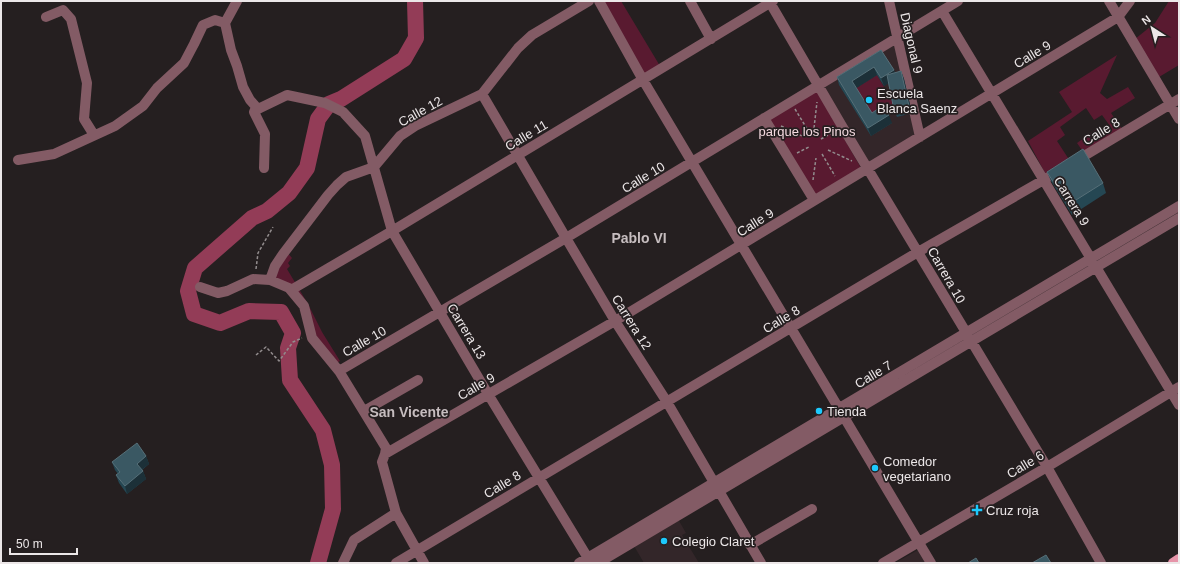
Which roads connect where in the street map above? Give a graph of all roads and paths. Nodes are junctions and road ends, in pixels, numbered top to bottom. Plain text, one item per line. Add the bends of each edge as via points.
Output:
1 (237, 1) edge
2 (589, 1) edge
3 (599, 1) edge
4 (690, 1) edge
5 (889, 1) edge
6 (958, 1) edge
7 (1109, 1) edge
8 (1130, 1) edge
9 (771, 2) edge
10 (942, 11) junction
11 (46, 17) dead end
12 (1118, 17) junction
13 (225, 23) junction
14 (898, 38) junction
15 (711, 39) junction
16 (643, 80) junction
17 (818, 86) junction
18 (482, 94) junction
19 (991, 94) junction
20 (1179, 99) edge
21 (791, 102) junction
22 (1170, 104) junction
23 (256, 107) junction
24 (764, 118) junction
25 (1179, 119) edge
26 (781, 126) dead end
27 (842, 126) junction
28 (814, 128) dead end
29 (809, 132) dead end
30 (94, 135) junction
31 (802, 136) dead end
32 (920, 137) junction
33 (821, 139) dead end
34 (808, 146) dead end
35 (828, 150) dead end
36 (822, 154) dead end
37 (517, 155) junction
38 (816, 158) dead end
39 (789, 159) junction
40 (18, 160) dead end
41 (692, 162) junction
42 (374, 167) junction
43 (264, 168) dead end
44 (867, 168) junction
45 (813, 181) dead end
46 (1044, 181) junction
47 (840, 184) junction
48 (814, 200) junction
49 (1179, 206) edge
50 (1179, 218) edge
51 (273, 227) dead end
52 (392, 231) junction
53 (566, 238) junction
54 (742, 245) junction
55 (918, 252) junction
56 (1092, 258) junction
57 (1097, 268) junction
58 (255, 279) junction
59 (270, 280) junction
60 (200, 287) dead end
61 (290, 289) junction
62 (441, 313) junction
63 (616, 321) junction
64 (791, 329) junction
65 (969, 338) junction
66 (314, 339) junction
67 (256, 355) dead end
68 (339, 371) junction
69 (418, 380) dead end
70 (1175, 389) edge
71 (488, 394) junction
72 (667, 402) junction
73 (1179, 405) edge
74 (364, 411) junction
75 (841, 414) junction
76 (385, 454) junction
77 (1047, 467) junction
78 (538, 477) junction
79 (716, 487) junction
80 (812, 509) dead end
81 (396, 513) junction
82 (919, 542) junction
83 (750, 545) junction
84 (417, 550) junction
85 (1179, 559) edge
86 (586, 561) edge
87 (343, 563) edge
88 (396, 563) edge
89 (424, 563) edge
90 (598, 563) edge
91 (761, 563) edge
92 (883, 563) edge
93 (931, 563) edge
94 (1101, 563) edge
95 (1173, 563) edge

1 - 13 street
2 - 18 street, Calle 12 via 532,35 518,48
3 - 16 street
4 - 15 street
5 - 14 street, Diagonal 9
6 - 10 street, Calle 10
7 - 12 street
8 - 12 street, Calle 9
9 - 15 street, Calle 11
9 - 17 street, Carrera 10
10 - 14 street, Calle 10
10 - 19 street, Carrera 9
11 - 30 street via 63,10 70,19 87,83 84,119
12 - 19 street, Calle 9
12 - 22 street
13 - 23 street via 243,87
13 - 30 street via 215,20 203,25 184,63 158,88 144,106 115,126
14 - 17 street, Calle 10
14 - 32 street, Diagonal 9
15 - 16 street, Calle 11
16 - 37 street, Calle 11
16 - 41 street
17 - 21 street, Calle 10
17 - 27 street, Carrera 10
17 - 28 path
18 - 37 street, Carrera 12
18 - 42 street, Calle 12 via 410,129 400,136
19 - 32 street, Calle 9
19 - 46 street, Carrera 9
20 - 22 street, Calle 8
21 - 24 street, Calle 10
21 - 29 path
22 - 25 street
22 - 46 street, Calle 8
23 - 42 street, Carrera 13 via 258,109 287,95 329,104 343,112 365,136
23 - 43 street via 254,112 265,134
24 - 39 street
24 - 41 street, Calle 10
26 - 31 path
27 - 33 path
27 - 44 street, Carrera 10
30 - 40 street via 54,154
32 - 44 street, Calle 9
34 - 39 path
35 - 44 path
36 - 47 path
37 - 52 street, Calle 11
37 - 53 street, Carrera 12
38 - 45 path
39 - 48 street
41 - 53 street, Calle 10
41 - 54 street
42 - 52 street, Carrera 13
42 - 59 street via 346,177 337,185 283,254
44 - 47 street, Calle 9
44 - 55 street, Carrera 10
46 - 55 street, Calle 8
46 - 56 street, Carrera 9
47 - 48 street, Calle 9
48 - 54 street, Calle 9
49 - 56 street, Calle 7
50 - 57 street, Calle 7
51 - 58 path via 258,253
52 - 61 street, Calle 11
52 - 62 street, Carrera 13
53 - 62 street, Calle 10
53 - 63 street, Carrera 12
54 - 63 street, Calle 9
54 - 64 street
55 - 64 street, Calle 8
55 - 65 street, Carrera 10
56 - 57 street, Carrera 9
56 - 65 street, Calle 7
57 - 65 street, Calle 7
57 - 70 street, Carrera 9
58 - 59 street
58 - 60 street via 218,293
59 - 61 street
61 - 66 street via 304,306
62 - 68 street, Calle 10
62 - 71 street, Carrera 13
63 - 71 street, Calle 9
63 - 72 street, Carrera 12
64 - 72 street, Calle 8
64 - 75 street
65 - 75 street, Calle 7
65 - 77 street, Carrera 10
66 - 67 path via 306,337 293,342 279,362 266,347
66 - 68 street
68 - 74 street
69 - 74 street
70 - 73 street, Carrera 9
70 - 77 street, Calle 6
71 - 76 street, Calle 9
71 - 78 street, Carrera 13
72 - 78 street, Calle 8
72 - 79 street, Carrera 12
74 - 76 street via 386,448
75 - 79 street, Calle 7
75 - 82 street
76 - 81 street via 382,462
77 - 82 street, Calle 6
77 - 94 street, Carrera 10
78 - 84 street, Calle 8
78 - 86 street, Carrera 13
79 - 83 street, Carrera 12
79 - 86 street, Calle 7
79 - 90 street, Calle 7
80 - 83 street
81 - 84 street
81 - 87 street via 354,540
82 - 92 street, Calle 6
82 - 93 street
83 - 91 street, Carrera 12
84 - 88 street, Calle 8
84 - 89 street
85 - 95 main road

